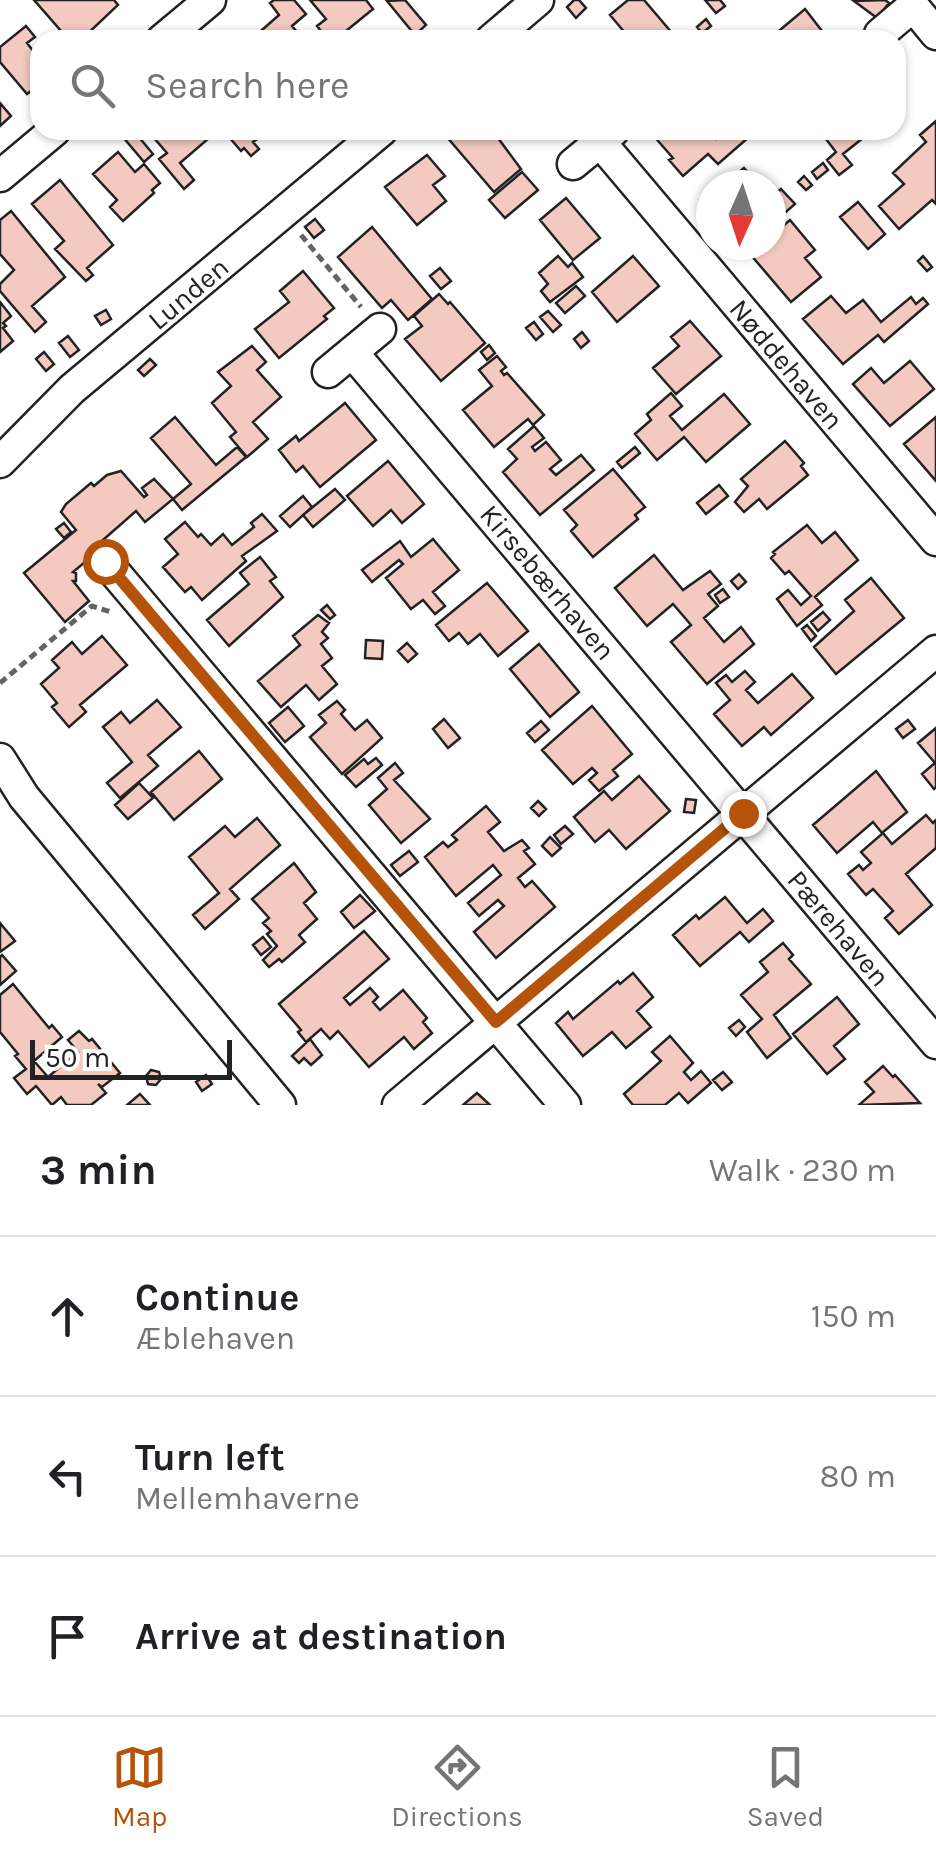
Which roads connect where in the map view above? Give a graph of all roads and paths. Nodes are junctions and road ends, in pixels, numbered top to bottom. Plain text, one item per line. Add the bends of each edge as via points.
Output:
1 (210, 0) edge
2 (538, 0) edge
3 (174, 30) edge
4 (502, 30) edge
5 (885, 30) edge
6 (936, 34) edge
7 (43, 140) edge
8 (370, 140) edge
9 (602, 140) edge
10 (610, 140) edge
11 (573, 164) dead end
12 (0, 176) edge
13 (283, 213) junction
14 (380, 329) joint
15 (352, 352) junction
16 (328, 372) dead end
17 (0, 462) edge
18 (936, 540) edge
19 (105, 561) dead end
20 (124, 604) junction
21 (936, 651) edge
22 (0, 682) edge
23 (0, 759) edge
24 (743, 813) junction
25 (496, 1022) junction
26 (936, 1043) edge
27 (280, 1105) edge
28 (398, 1105) edge
29 (565, 1105) edge

1 - 3 street
2 - 4 street
5 - 6 street via 912,6
7 - 12 street
8 - 13 street, Lunden
9 - 11 street, Nøddehaven
10 - 18 street, Nøddehaven
13 - 14 path
13 - 17 street, Lunden via 72,389
14 - 15 street
15 - 16 street
15 - 24 street, Kirsebærhaven
19 - 20 street
20 - 22 path via 92,606
20 - 25 street
21 - 24 street
23 - 27 street via 24,797
24 - 25 street
24 - 26 street, Pærehaven
25 - 28 street
25 - 29 street

